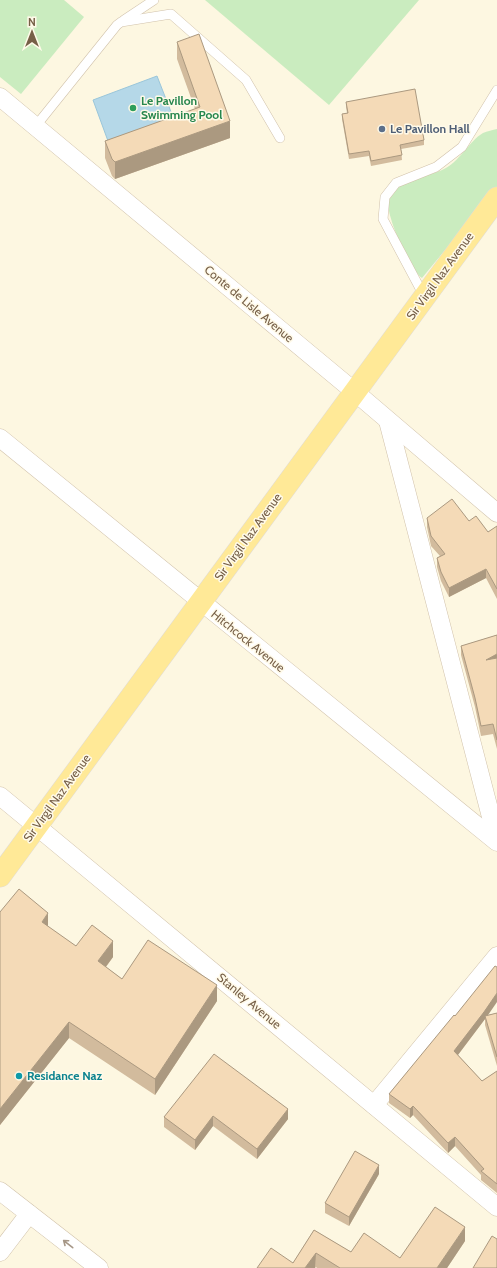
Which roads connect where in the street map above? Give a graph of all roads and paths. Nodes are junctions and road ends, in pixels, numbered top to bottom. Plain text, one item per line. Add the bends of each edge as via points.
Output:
1 (154, 0) edge
2 (121, 22) junction
3 (497, 90) edge
4 (0, 97) edge
5 (36, 127) junction
6 (280, 138) dead end
7 (497, 198) edge
8 (424, 298) junction
9 (355, 392) junction
10 (388, 422) junction
11 (0, 438) edge
12 (497, 513) edge
13 (200, 602) junction
14 (0, 796) edge
15 (36, 826) junction
16 (497, 841) edge
17 (0, 876) edge
18 (497, 956) edge
19 (374, 1105) junction
20 (0, 1191) edge
21 (497, 1207) edge
22 (29, 1214) junction
23 (0, 1252) edge
24 (99, 1268) edge

1 - 2 lane
2 - 5 lane via 113,28
2 - 6 lane via 164,14 171,14 177,18 246,80
3 - 8 lane via 462,147 436,167 396,183 385,196 383,219
4 - 5 street, Conte de Lisle Avenue
5 - 9 street, Conte de Lisle Avenue
7 - 8 main road, Sir Virgil Naz Avenue
8 - 9 main road, Sir Virgil Naz Avenue
9 - 10 street, Conte de Lisle Avenue
9 - 13 main road, Sir Virgil Naz Avenue
10 - 12 street, Conte de Lisle Avenue
10 - 16 street
11 - 13 street, Hitchcock Avenue
13 - 15 main road, Sir Virgil Naz Avenue
13 - 16 street, Hitchcock Avenue
14 - 15 street, Stanley Avenue
15 - 17 main road, Sir Virgil Naz Avenue
15 - 19 street, Stanley Avenue
18 - 19 street
19 - 21 street, Stanley Avenue
20 - 22 street
22 - 23 street
24 -> 22 street

